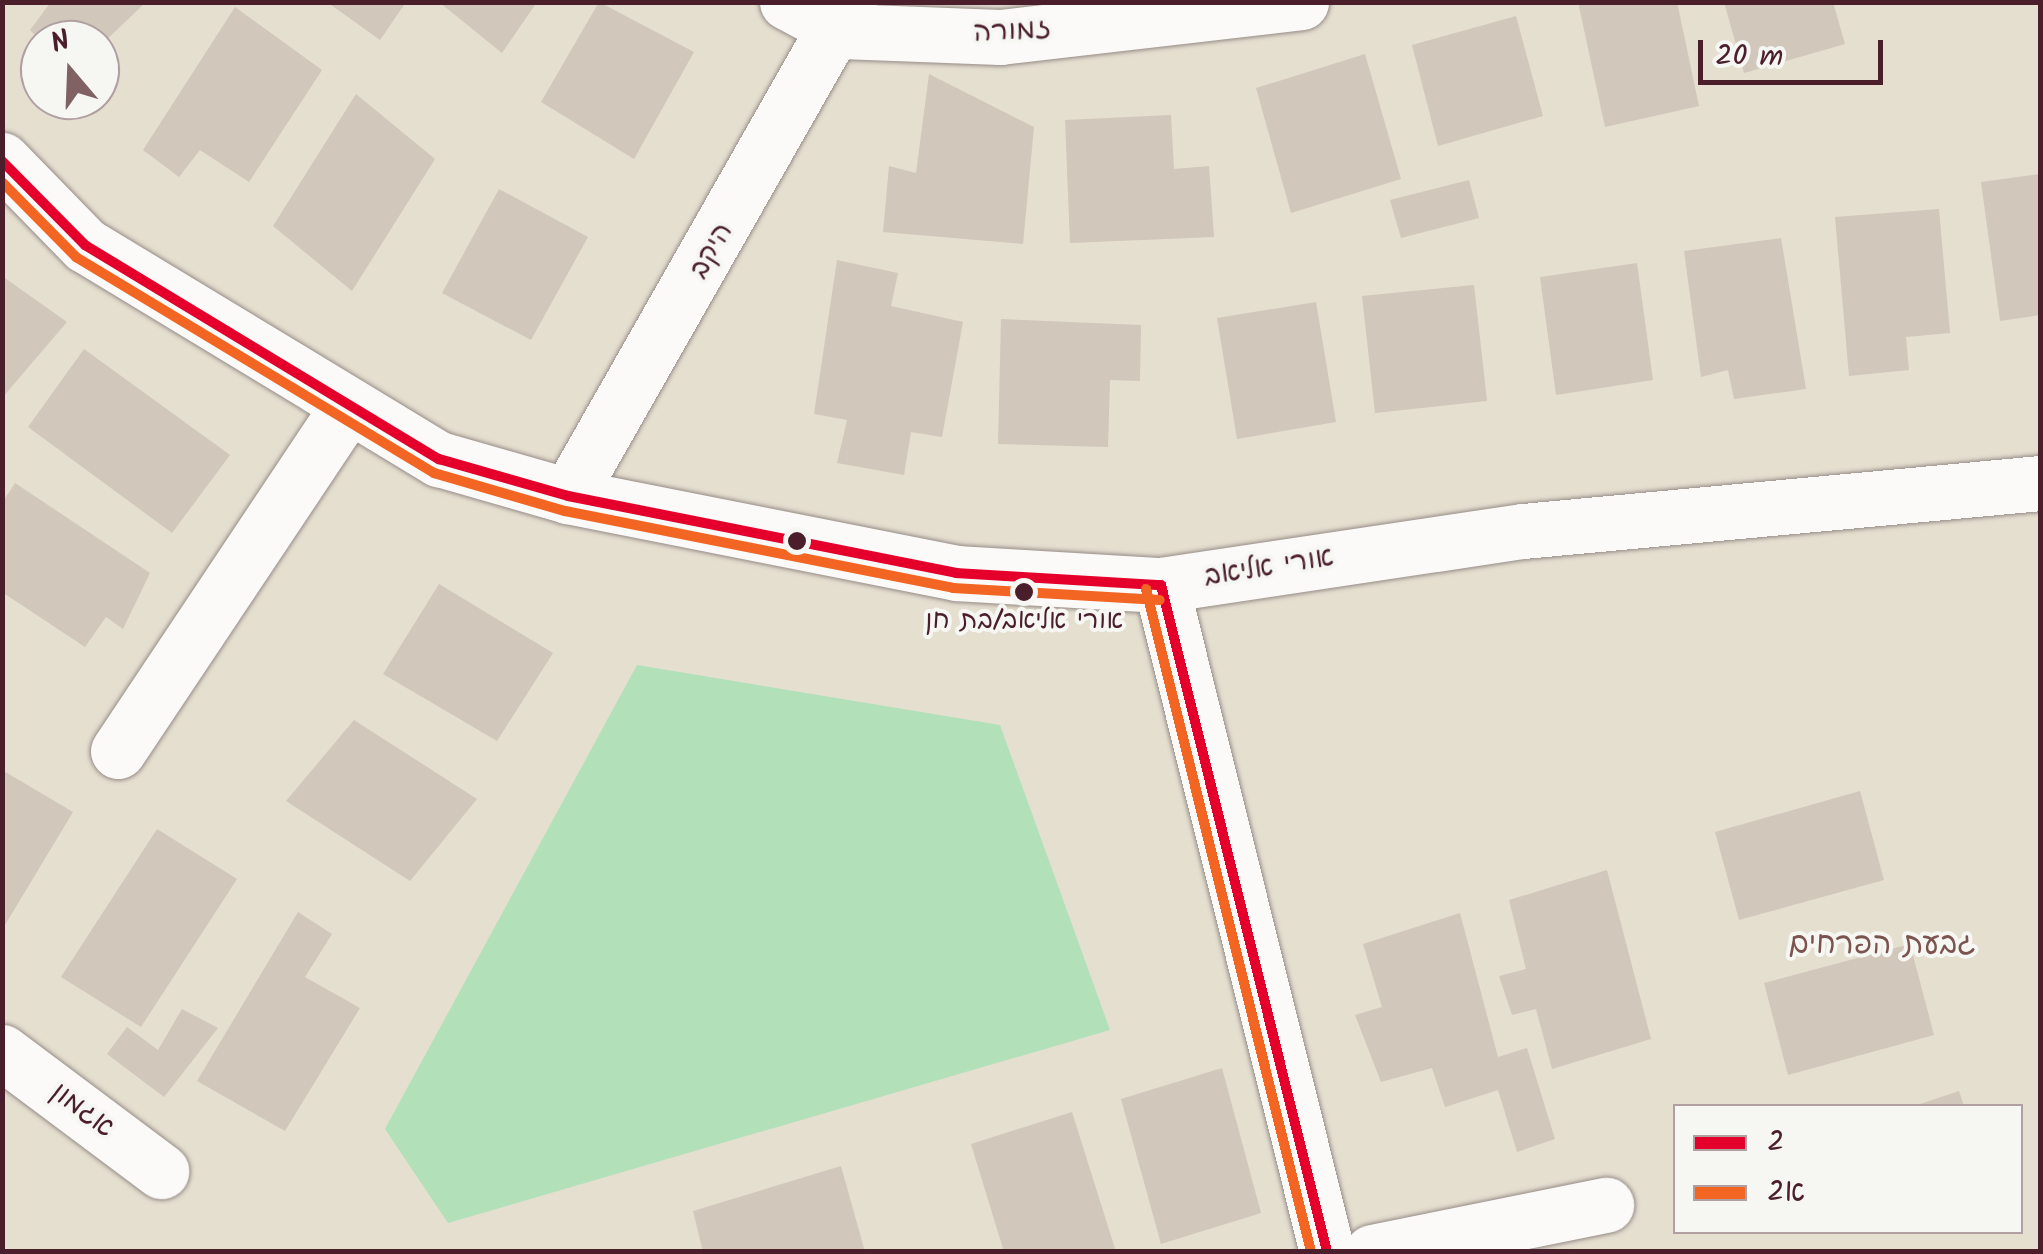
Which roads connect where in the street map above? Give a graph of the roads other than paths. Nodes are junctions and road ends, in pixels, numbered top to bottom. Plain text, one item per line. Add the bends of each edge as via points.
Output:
1 (788, 2) edge
2 (1302, 2) edge
3 (845, 17) edge
4 (2, 160) edge
5 (344, 410) junction
6 (2040, 483) edge
7 (568, 496) junction
8 (1161, 584) junction
9 (118, 751) dead end
10 (2, 1052) edge
11 (160, 1170) dead end
12 (1606, 1205) dead end
13 (1327, 1252) edge
14 (1372, 1252) edge

1 - 3 street
2 - 3 street, זמורה via 1000,37
3 - 7 street, היקב
4 - 5 street, אורי אליאב via 85,245
5 - 7 street, אורי אליאב via 439,459
5 - 9 street
6 - 8 street, אורי אליאב via 1523,530
7 - 8 street, אורי אליאב via 956,574
8 - 13 street
10 - 11 street, אגמון
12 - 14 street

